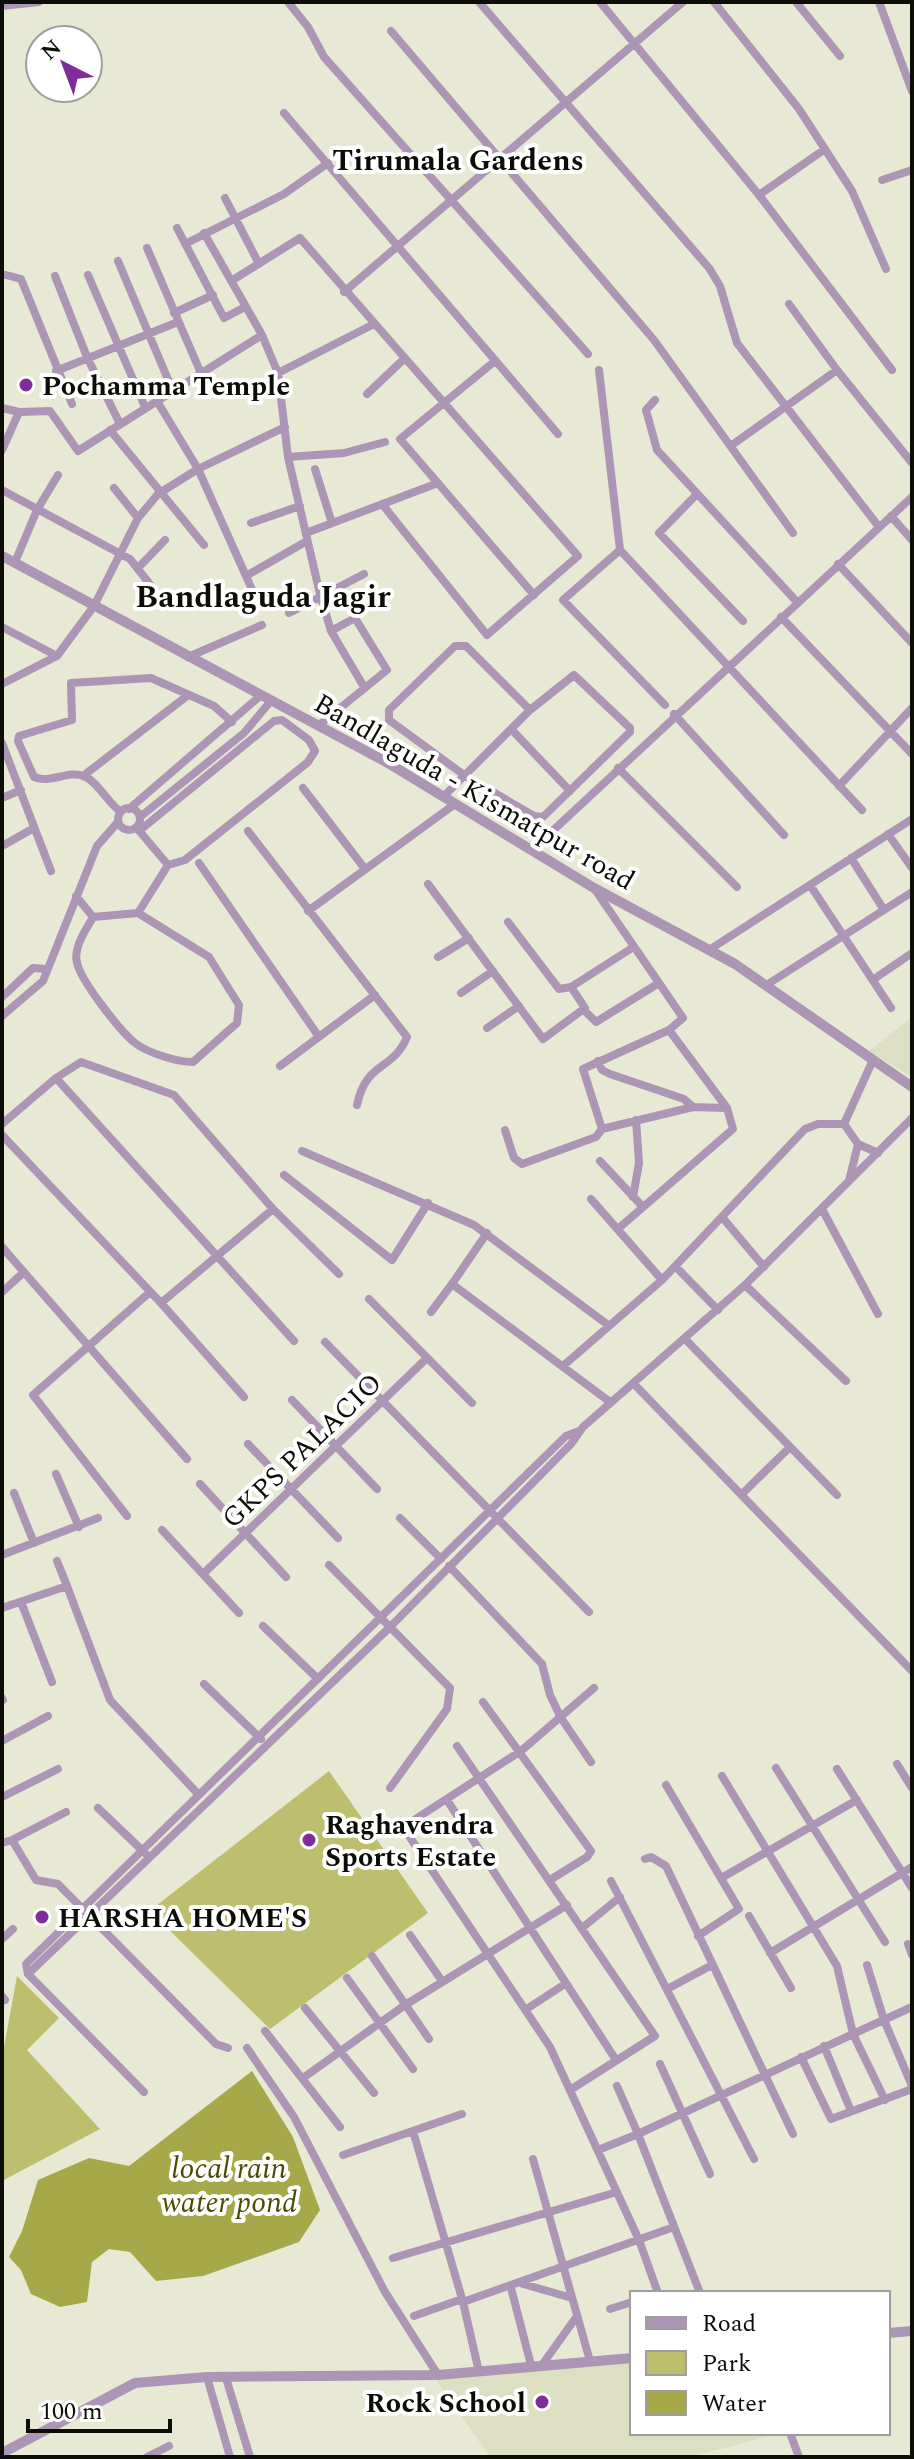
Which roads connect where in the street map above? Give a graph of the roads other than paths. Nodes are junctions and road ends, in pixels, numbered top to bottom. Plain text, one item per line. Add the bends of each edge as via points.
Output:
1 (39, 2) edge
2 (288, 2) edge
3 (479, 2) edge
4 (600, 2) edge
5 (683, 2) edge
6 (714, 2) edge
7 (796, 2) edge
8 (879, 2) edge
9 (2, 6) edge
10 (391, 31) dead end
11 (634, 44) junction
12 (840, 56) dead end
13 (912, 91) edge
14 (566, 100) junction
15 (284, 113) dead end
16 (825, 149) junction
17 (500, 156) junction
18 (328, 163) junction
19 (912, 170) edge
20 (882, 180) dead end
21 (759, 195) junction
22 (225, 198) dead end
23 (451, 200) junction
24 (235, 217) junction
25 (177, 228) dead end
26 (204, 233) junction
27 (185, 244) junction
28 (397, 247) junction
29 (147, 248) dead end
30 (118, 261) dead end
31 (259, 264) junction
32 (886, 269) dead end
33 (2, 274) edge
34 (88, 275) dead end
35 (55, 276) dead end
36 (231, 281) junction
37 (344, 292) junction
38 (213, 295) junction
39 (789, 304) dead end
40 (245, 307) junction
41 (176, 318) junction
42 (374, 324) junction
43 (147, 335) junction
44 (262, 335) junction
45 (116, 345) junction
46 (588, 354) dead end
47 (87, 357) junction
48 (404, 359) junction
49 (495, 361) junction
50 (599, 370) dead end
51 (837, 370) junction
52 (892, 370) dead end
53 (56, 371) junction
54 (200, 371) junction
55 (278, 373) junction
56 (172, 389) junction
57 (367, 394) dead end
58 (655, 400) dead end
59 (157, 401) junction
60 (72, 404) dead end
61 (445, 404) junction
62 (784, 406) junction
63 (145, 407) junction
64 (2, 408) edge
65 (19, 412) junction
66 (119, 422) junction
67 (285, 427) junction
68 (110, 430) junction
69 (558, 434) dead end
70 (385, 442) dead end
71 (732, 445) junction
72 (2, 450) edge
73 (288, 457) junction
74 (912, 463) edge
75 (198, 469) junction
76 (315, 469) dead end
77 (58, 475) dead end
78 (438, 483) junction
79 (114, 488) dead end
80 (2, 490) edge
81 (158, 494) junction
82 (696, 495) junction
83 (912, 497) edge
84 (382, 504) junction
85 (300, 506) junction
86 (37, 510) junction
87 (891, 516) junction
88 (138, 518) junction
89 (251, 523) dead end
90 (332, 523) junction
91 (879, 527) junction
92 (793, 533) dead end
93 (307, 537) junction
94 (165, 540) dead end
95 (912, 540) edge
96 (204, 545) dead end
97 (620, 550) junction
98 (119, 553) junction
99 (2, 556) edge
100 (15, 562) junction
101 (838, 564) junction
102 (138, 568) junction
103 (364, 574) dead end
104 (246, 576) junction
105 (254, 594) dead end
106 (320, 594) junction
107 (534, 595) junction
108 (797, 602) junction
109 (94, 606) junction
110 (167, 606) dead end
111 (289, 613) dead end
112 (781, 617) junction
113 (743, 621) dead end
114 (262, 625) dead end
115 (2, 627) edge
116 (331, 631) junction
117 (912, 643) edge
118 (57, 656) junction
119 (187, 658) junction
120 (727, 666) junction
121 (4, 680) edge
122 (364, 687) junction
123 (187, 696) junction
124 (260, 696) junction
125 (270, 702) junction
126 (665, 705) dead end
127 (912, 708) edge
128 (530, 710) junction
129 (674, 714) junction
130 (232, 722) junction
131 (318, 726) junction
132 (511, 729) junction
133 (890, 732) junction
134 (2, 743) edge
135 (912, 754) edge
136 (618, 768) junction
137 (464, 775) junction
138 (83, 776) junction
139 (839, 786) junction
140 (303, 788) dead end
141 (21, 790) junction
142 (570, 791) junction
143 (443, 797) junction
144 (2, 798) edge
145 (455, 804) junction
146 (125, 810) junction
147 (862, 810) dead end
148 (140, 817) junction
149 (912, 819) edge
150 (118, 822) junction
151 (34, 828) junction
152 (138, 829) junction
153 (248, 831) dead end
154 (888, 834) junction
155 (784, 835) dead end
156 (2, 846) edge
157 (532, 850) junction
158 (851, 858) junction
159 (199, 863) dead end
160 (168, 865) junction
161 (912, 868) edge
162 (365, 869) junction
163 (51, 871) dead end
164 (428, 884) dead end
165 (810, 885) junction
166 (737, 887) dead end
167 (594, 888) junction
168 (912, 892) edge
169 (76, 896) junction
170 (884, 910) junction
171 (308, 911) junction
172 (138, 913) junction
173 (93, 917) junction
174 (508, 922) dead end
175 (844, 936) junction
176 (469, 938) junction
177 (632, 948) junction
178 (709, 950) junction
179 (912, 953) edge
180 (438, 957) dead end
181 (46, 969) junction
182 (493, 971) junction
183 (874, 979) junction
184 (659, 983) junction
185 (768, 984) junction
186 (571, 987) junction
187 (461, 993) dead end
188 (375, 995) junction
189 (2, 997) edge
190 (519, 1006) junction
191 (891, 1008) dead end
192 (584, 1010) junction
193 (2, 1016) edge
194 (487, 1028) dead end
195 (669, 1030) junction
196 (319, 1037) junction
197 (598, 1061) junction
198 (872, 1062) junction
199 (280, 1066) dead end
200 (56, 1078) junction
201 (912, 1087) edge
202 (357, 1105) dead end
203 (693, 1107) junction
204 (727, 1108) junction
205 (912, 1118) edge
206 (636, 1120) junction
207 (2, 1124) edge
208 (844, 1124) junction
209 (602, 1129) junction
210 (505, 1130) dead end
211 (2, 1135) edge
212 (858, 1144) junction
213 (302, 1151) dead end
214 (878, 1153) junction
215 (600, 1161) dead end
216 (284, 1175) dead end
217 (849, 1182) junction
218 (633, 1197) junction
219 (591, 1199) dead end
220 (428, 1203) junction
221 (643, 1207) junction
222 (273, 1209) junction
223 (822, 1209) junction
224 (722, 1217) junction
225 (619, 1228) junction
226 (487, 1233) junction
227 (2, 1247) edge
228 (215, 1256) junction
229 (675, 1266) junction
230 (764, 1267) junction
231 (24, 1272) junction
232 (339, 1274) dead end
233 (662, 1280) junction
234 (452, 1284) junction
235 (745, 1285) junction
236 (2, 1292) edge
237 (150, 1292) junction
238 (369, 1299) dead end
239 (161, 1303) junction
240 (718, 1310) junction
241 (431, 1312) dead end
242 (878, 1314) dead end
243 (608, 1325) junction
244 (686, 1340) junction
245 (294, 1341) dead end
246 (325, 1342) dead end
247 (87, 1346) junction
248 (427, 1358) junction
249 (563, 1366) junction
250 (846, 1381) dead end
251 (634, 1384) junction
252 (244, 1397) dead end
253 (292, 1400) dead end
254 (384, 1402) junction
255 (610, 1402) junction
256 (472, 1403) dead end
257 (248, 1444) dead end
258 (337, 1447) junction
259 (790, 1447) junction
260 (187, 1459) dead end
261 (56, 1474) dead end
262 (200, 1484) dead end
263 (377, 1489) dead end
264 (292, 1490) junction
265 (14, 1493) dead end
266 (742, 1494) junction
267 (837, 1495) dead end
268 (494, 1515) junction
269 (127, 1516) dead end
270 (98, 1518) dead end
271 (400, 1518) dead end
272 (79, 1527) junction
273 (162, 1530) dead end
274 (246, 1535) junction
275 (338, 1538) dead end
276 (34, 1543) junction
277 (2, 1555) edge
278 (441, 1559) junction
279 (57, 1561) dead end
280 (329, 1565) dead end
281 (449, 1566) junction
282 (204, 1573) junction
283 (286, 1577) dead end
284 (67, 1586) junction
285 (21, 1602) junction
286 (2, 1608) edge
287 (589, 1612) dead end
288 (239, 1613) dead end
289 (382, 1618) junction
290 (263, 1626) dead end
291 (390, 1627) junction
292 (912, 1671) edge
293 (318, 1679) junction
294 (52, 1682) dead end
295 (204, 1684) dead end
296 (594, 1688) dead end
297 (483, 1702) dead end
298 (48, 1716) dead end
299 (561, 1718) junction
300 (2, 1741) edge
301 (263, 1741) junction
302 (457, 1746) dead end
303 (521, 1751) junction
304 (591, 1762) dead end
305 (897, 1764) dead end
306 (776, 1768) dead end
307 (58, 1769) dead end
308 (837, 1769) dead end
309 (722, 1776) dead end
310 (483, 1778) junction
311 (666, 1785) dead end
312 (390, 1788) dead end
313 (912, 1788) edge
314 (199, 1795) junction
315 (2, 1797) edge
316 (447, 1800) junction
317 (857, 1800) junction
318 (98, 1808) dead end
319 (66, 1812) dead end
320 (811, 1825) junction
321 (12, 1840) junction
322 (2, 1843) edge
323 (767, 1851) junction
324 (146, 1854) junction
325 (645, 1859) dead end
326 (912, 1867) edge
327 (902, 1873) junction
328 (723, 1877) junction
329 (550, 1880) junction
330 (611, 1881) dead end
331 (912, 1888) edge
332 (620, 1897) junction
333 (858, 1899) junction
334 (567, 1905) junction
335 (81, 1909) junction
336 (749, 1916) dead end
337 (88, 1917) junction
338 (2, 1924) edge
339 (527, 1926) junction
340 (813, 1926) junction
341 (582, 1928) junction
342 (410, 1935) dead end
343 (698, 1936) junction
344 (2, 1939) edge
345 (885, 1942) dead end
346 (908, 1944) dead end
347 (487, 1953) junction
348 (770, 1953) junction
349 (912, 1955) edge
350 (372, 1956) dead end
351 (712, 1965) junction
352 (867, 1965) dead end
353 (28, 1974) junction
354 (347, 1978) dead end
355 (442, 1981) junction
356 (565, 1984) junction
357 (669, 1988) junction
358 (791, 1988) dead end
359 (405, 2005) junction
360 (912, 2007) edge
361 (305, 2008) dead end
362 (525, 2010) junction
363 (884, 2020) junction
364 (380, 2023) junction
365 (265, 2031) dead end
366 (853, 2034) junction
367 (429, 2039) dead end
368 (824, 2046) junction
369 (228, 2048) dead end
370 (247, 2048) dead end
371 (340, 2051) junction
372 (801, 2057) junction
373 (616, 2060) junction
374 (660, 2064) dead end
375 (413, 2069) dead end
376 (764, 2074) junction
377 (303, 2078) junction
378 (617, 2086) dead end
379 (912, 2088) edge
380 (570, 2090) junction
381 (144, 2092) dead end
382 (374, 2093) dead end
383 (719, 2095) junction
384 (885, 2100) junction
385 (851, 2111) junction
386 (680, 2113) junction
387 (462, 2114) dead end
388 (340, 2127) dead end
389 (413, 2131) junction
390 (638, 2134) junction
391 (793, 2134) dead end
392 (598, 2150) junction
393 (343, 2155) dead end
394 (533, 2159) dead end
395 (754, 2159) dead end
396 (710, 2174) dead end
397 (617, 2192) junction
398 (549, 2213) junction
399 (674, 2227) junction
400 (639, 2240) junction
401 (446, 2245) junction
402 (393, 2258) dead end
403 (564, 2268) junction
404 (522, 2284) junction
405 (511, 2288) junction
406 (657, 2291) edge
407 (699, 2291) edge
408 (572, 2298) junction
409 (463, 2301) junction
410 (630, 2303) edge
411 (610, 2309) dead end
412 (414, 2316) dead end
413 (577, 2316) junction
414 (912, 2331) edge
415 (890, 2333) edge
416 (630, 2358) edge
417 (590, 2361) junction
418 (536, 2365) junction
419 (479, 2372) junction
420 (438, 2375) junction
421 (207, 2377) junction
422 (226, 2378) junction
423 (238, 2417) junction
424 (219, 2419) junction
425 (791, 2435) edge
426 (169, 2446) dead end
427 (2, 2453) edge
428 (147, 2457) edge
429 (230, 2457) edge
430 (250, 2457) edge
431 (799, 2457) edge

1 - 9 street
2 - 23 street via 324,57
3 - 14 street
4 - 11 street
5 - 11 street
6 - 16 street
7 - 12 street
8 - 13 street
10 - 17 street
11 - 14 street
11 - 21 street
14 - 17 street
14 - 62 street via 709,268 720,286 737,343
15 - 18 street
16 - 21 street
16 - 32 street via 852,191
17 - 23 street
17 - 71 street via 654,340
18 - 24 street via 284,194
18 - 28 street
19 - 20 street
21 - 52 street
22 - 24 street
23 - 28 street
23 - 46 street
24 - 26 street
24 - 31 street
25 - 27 street
26 - 27 street
26 - 36 street
27 - 38 street
28 - 37 street
28 - 49 street
29 - 41 street
30 - 43 street
31 - 36 street
31 - 37 street via 300,238
33 - 53 street via 21,279
34 - 45 street
35 - 47 street
36 - 40 street
37 - 42 street
38 - 40 street via 224,318
38 - 41 street
39 - 51 street
40 - 44 street
41 - 43 street
41 - 54 street
42 - 48 street
42 - 55 street
43 - 45 street
43 - 56 street
44 - 54 street
44 - 55 street
45 - 47 street
45 - 63 street
47 - 53 street
47 - 66 street
48 - 57 street
48 - 61 street
49 - 61 street
49 - 69 street
50 - 97 street
51 - 62 street
51 - 74 street
53 - 60 street
54 - 56 street
55 - 67 street
56 - 59 street
58 - 82 street via 646,410 657,450
59 - 63 street
59 - 75 street
61 - 78 street via 400,439
61 - 107 street via 578,556
62 - 71 street
62 - 91 street
63 - 66 street
64 - 65 street
65 - 68 street via 50,411 78,451
65 - 72 street
66 - 68 street
67 - 73 street
67 - 75 street
68 - 81 street
70 - 73 street via 344,453
71 - 92 street
73 - 85 street
75 - 81 street
75 - 104 street
76 - 90 street
77 - 86 street
78 - 84 street
78 - 107 street
79 - 88 street
80 - 86 street
81 - 88 street
81 - 96 street
82 - 108 street
82 - 113 street via 659,533
83 - 87 street
84 - 90 street
84 - 107 street via 487,635
85 - 89 street
85 - 93 street
86 - 98 street
86 - 100 street
87 - 91 street
87 - 95 street
88 - 98 street
90 - 93 street
91 - 101 street
93 - 104 street
93 - 106 street
94 - 102 street
97 - 120 street
97 - 126 street via 563,600
98 - 102 street
98 - 109 street
99 - 100 street, Bandlaguda - Kismatpur road
100 - 109 street, Bandlaguda - Kismatpur road
101 - 108 street
101 - 117 street
102 - 110 street
103 - 106 street
104 - 105 street
106 - 111 street
106 - 116 street
108 - 112 street
109 - 118 street
109 - 119 street, Bandlaguda - Kismatpur road
112 - 120 street
112 - 133 street
114 - 119 street
115 - 118 street
116 - 122 street
116 - 122 street via 355,618 387,670
118 - 121 street
119 - 124 street, Bandlaguda - Kismatpur road
120 - 129 street
120 - 139 street
122 - 131 street
123 - 130 street via 214,706
123 - 138 street
123 - 138 street via 151,678 71,683 72,720 19,736 18,741 34,777
124 - 125 street, Bandlaguda - Kismatpur road
124 - 130 street
125 - 131 street, Bandlaguda - Kismatpur road
125 - 148 street via 244,733
127 - 133 street
128 - 132 street
128 - 137 street via 461,644 389,710 389,720
128 - 142 street via 574,675 630,728
129 - 136 street
129 - 155 street
130 - 146 street
131 - 143 street, Bandlaguda - Kismatpur road
132 - 137 street
132 - 142 street
133 - 135 street
133 - 139 street
134 - 141 street
136 - 157 street
136 - 166 street
137 - 142 street via 534,816 543,817
137 - 143 street
138 - 146 street
139 - 147 street
140 - 162 street
141 - 144 street
141 - 151 street
143 - 145 street, Bandlaguda - Kismatpur road
145 - 157 street, Bandlaguda - Kismatpur road
145 - 162 street
146 - 148 street
146 - 150 street
148 - 152 street
149 - 154 street
150 - 152 street via 126,830
150 - 169 street via 97,846
151 - 156 street
151 - 163 street
152 - 160 street
152 - 160 street via 274,721 282,720 309,740 315,751 308,762 185,860
153 - 171 street
154 - 158 street
154 - 161 street
157 - 167 street, Bandlaguda - Kismatpur road
158 - 165 street
158 - 170 street
159 - 196 street
160 - 172 street
162 - 171 street
164 - 176 street
165 - 175 street
165 - 178 street
167 - 177 street
167 - 178 street, Bandlaguda - Kismatpur road
168 - 170 street
169 - 173 street
169 - 181 street
170 - 175 street
171 - 188 street
172 - 173 street
172 - 173 street via 209,957 239,1005 237,1023 193,1062 136,1044 83,978 77,947
174 - 186 street via 559,989
175 - 183 street
175 - 185 street
176 - 180 street
176 - 182 street
177 - 184 street
177 - 186 street
178 - 185 street, Bandlaguda - Kismatpur road
179 - 183 street
181 - 189 street via 33,968
181 - 193 street via 43,981
182 - 187 street
182 - 190 street
183 - 191 street
184 - 192 street via 596,1022
184 - 195 street via 683,1018
185 - 198 street, Bandlaguda - Kismatpur road
186 - 192 street
188 - 196 street
188 - 202 street via 407,1037 402,1048 361,1084
190 - 192 street via 543,1039
190 - 194 street
195 - 197 street
195 - 204 street
196 - 199 street
197 - 203 street via 610,1074 684,1099
197 - 209 street via 582,1072
198 - 201 street, Bandlaguda - Kismatpur road
198 - 208 street
200 - 207 street
200 - 222 street via 81,1062 174,1095
200 - 228 street
203 - 204 street
203 - 206 street
204 - 221 street via 731,1132
205 - 214 street
206 - 209 street
206 - 218 street via 639,1163
208 - 212 street
208 - 224 street via 805,1129
209 - 210 street via 596,1137 522,1164 514,1158
211 - 237 street
212 - 214 street
212 - 217 street
213 - 220 street
214 - 217 street
215 - 218 street
216 - 220 street via 392,1260
217 - 223 street
218 - 221 street
219 - 225 street
220 - 226 street
221 - 225 street
222 - 228 street
222 - 232 street
223 - 230 street
223 - 242 street
224 - 229 street
224 - 230 street
225 - 233 street
226 - 234 street
226 - 243 street
227 - 231 street
228 - 239 street
228 - 245 street
229 - 233 street
229 - 240 street
230 - 235 street
231 - 236 street
231 - 247 street
233 - 243 street
234 - 241 street
234 - 249 street
235 - 240 street
235 - 250 street
237 - 239 street
237 - 247 street
238 - 248 street
239 - 252 street
240 - 244 street
243 - 249 street
244 - 251 street
244 - 259 street
246 - 254 street
247 - 260 street
247 - 269 street via 33,1395
248 - 254 street, GKPS PALACIO
248 - 256 street
249 - 255 street
251 - 255 street
251 - 266 street
253 - 258 street
254 - 258 street, GKPS PALACIO
254 - 268 street
255 - 268 street via 580,1431 566,1436
257 - 264 street
258 - 263 street
258 - 264 street, GKPS PALACIO
259 - 266 street
259 - 267 street
261 - 272 street
262 - 274 street
264 - 274 street, GKPS PALACIO
264 - 275 street
265 - 276 street
266 - 292 street
268 - 278 street
268 - 281 street
268 - 287 street
270 - 272 street
271 - 278 street
272 - 276 street
273 - 282 street
274 - 282 street, GKPS PALACIO
274 - 283 street
276 - 277 street
278 - 289 street
279 - 284 street
280 - 289 street
281 - 291 street
281 - 299 street via 542,1664
282 - 288 street
284 - 285 street
284 - 314 street via 110,1700
285 - 286 street
285 - 294 street
289 - 291 street
289 - 293 street
290 - 293 street
291 - 301 street
291 - 312 street via 450,1688 451,1699
293 - 301 street
295 - 301 street
296 - 299 street
297 - 303 street
298 - 300 street
299 - 303 street
299 - 304 street
301 - 314 street
301 - 324 street
302 - 310 street
303 - 310 street
303 - 329 street via 591,1851
305 - 313 street
306 - 320 street
307 - 315 street
308 - 317 street
309 - 323 street
310 - 316 street
310 - 329 street
311 - 328 street
314 - 324 street
316 - 339 street
316 - 347 street via 403,1827
317 - 320 street
317 - 327 street
318 - 324 street
319 - 321 street
320 - 323 street
320 - 333 street
321 - 322 street
321 - 335 street via 36,1880 58,1884
323 - 328 street
323 - 340 street
324 - 335 street
324 - 337 street
325 - 343 street via 666,1866
326 - 327 street
327 - 331 street
327 - 333 street
328 - 343 street via 739,1909
329 - 334 street
330 - 332 street
332 - 341 street
332 - 357 street
333 - 340 street
333 - 345 street
334 - 339 street
334 - 341 street
335 - 337 street
335 - 353 street via 30,1960
336 - 348 street
337 - 353 street
337 - 369 street via 216,2044
338 - 344 street via 11,1930
339 - 347 street
339 - 356 street
340 - 348 street
340 - 366 street via 837,1966
341 - 373 street via 655,2036
342 - 355 street
343 - 351 street
346 - 349 street
347 - 355 street
347 - 362 street
348 - 358 street
350 - 359 street
351 - 357 street
351 - 376 street
352 - 363 street
353 - 381 street
354 - 364 street
355 - 359 street
356 - 362 street
356 - 373 street
357 - 383 street
359 - 364 street
359 - 367 street
360 - 363 street
361 - 371 street
362 - 380 street
363 - 366 street
363 - 379 street
364 - 371 street
364 - 375 street
365 - 377 street
366 - 368 street
366 - 384 street
368 - 372 street
368 - 385 street
370 - 420 street via 294,2117 385,2292
371 - 377 street
371 - 382 street
372 - 376 street
372 - 385 street via 829,2118
373 - 380 street
374 - 386 street
376 - 383 street
376 - 391 street
377 - 388 street
378 - 390 street
379 - 384 street
380 - 392 street
383 - 386 street
383 - 395 street
384 - 385 street
386 - 390 street
386 - 396 street
387 - 389 street
389 - 393 street
389 - 401 street
390 - 392 street
390 - 399 street
392 - 397 street
394 - 398 street
397 - 398 street
397 - 400 street
398 - 401 street
398 - 403 street
399 - 400 street
399 - 407 street
400 - 403 street
400 - 406 street
401 - 402 street
401 - 409 street
403 - 404 street
403 - 408 street
404 - 405 street
404 - 408 street
405 - 409 street
405 - 418 street
408 - 413 street
409 - 412 street
409 - 419 street
410 - 411 street
413 - 417 street
413 - 418 street
414 - 415 street
416 - 417 street
417 - 418 street
418 - 419 street
419 - 420 street
420 - 422 street
421 - 422 street
421 - 424 street
421 - 427 street via 135,2383
422 - 423 street
423 - 424 street
423 - 430 street
424 - 429 street
425 - 431 street
426 - 428 street

